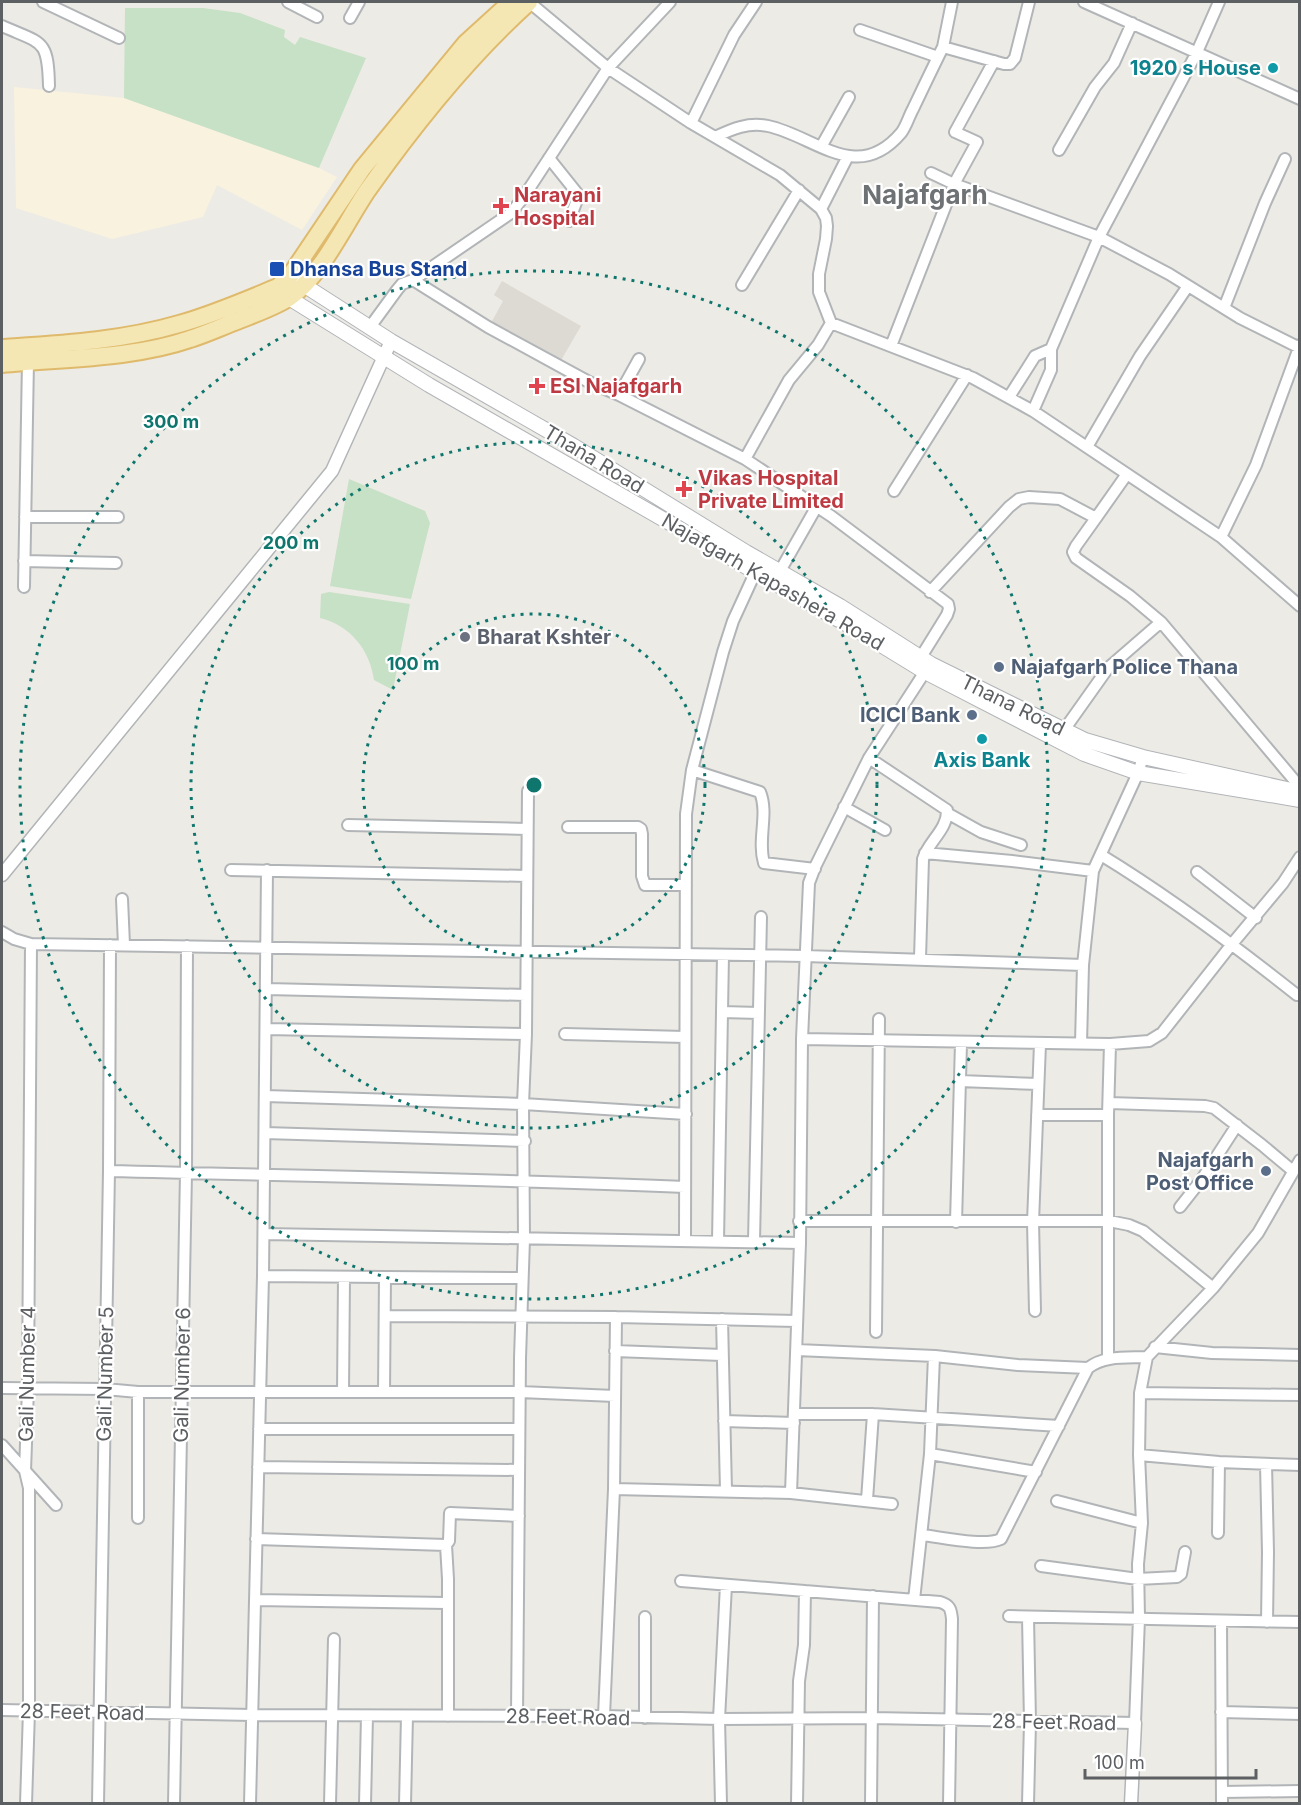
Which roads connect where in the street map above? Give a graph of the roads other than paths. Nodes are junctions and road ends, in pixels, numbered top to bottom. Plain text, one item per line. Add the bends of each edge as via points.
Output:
1 (43, 2) edge
2 (288, 2) edge
3 (359, 2) edge
4 (511, 2) edge
5 (529, 2) edge
6 (670, 2) edge
7 (756, 2) edge
8 (952, 2) edge
9 (1029, 2) edge
10 (1084, 2) edge
11 (1219, 2) edge
12 (317, 17) dead end
13 (350, 18) dead end
14 (1132, 23) junction
15 (2, 26) edge
16 (860, 30) dead end
17 (118, 38) dead end
18 (940, 52) junction
19 (1197, 52) junction
20 (994, 62) junction
21 (608, 68) junction
22 (49, 86) dead end
23 (849, 97) dead end
24 (1299, 99) edge
25 (691, 123) junction
26 (715, 137) junction
27 (821, 147) junction
28 (1059, 150) dead end
29 (549, 158) junction
30 (847, 158) junction
31 (1285, 159) dead end
32 (931, 173) dead end
33 (954, 184) junction
34 (799, 190) junction
35 (821, 209) junction
36 (569, 221) dead end
37 (1099, 237) junction
38 (413, 280) junction
39 (289, 285) junction
40 (742, 285) dead end
41 (1188, 286) junction
42 (1224, 308) junction
43 (831, 323) junction
44 (370, 327) junction
45 (391, 340) junction
46 (891, 346) junction
47 (1299, 347) edge
48 (2, 348) edge
49 (1051, 349) junction
50 (384, 358) junction
51 (639, 359) dead end
52 (28, 361) junction
53 (2, 364) edge
54 (967, 375) junction
55 (619, 395) junction
56 (1009, 397) junction
57 (1033, 411) junction
58 (1087, 447) junction
59 (745, 459) junction
60 (1127, 474) junction
61 (894, 491) dead end
62 (817, 506) junction
63 (25, 517) junction
64 (117, 517) dead end
65 (1096, 518) junction
66 (1221, 537) junction
67 (24, 561) junction
68 (116, 563) dead end
69 (780, 571) junction
70 (755, 573) junction
71 (24, 587) dead end
72 (930, 592) junction
73 (1299, 606) edge
74 (1161, 622) junction
75 (926, 664) junction
76 (1064, 730) junction
77 (1143, 757) junction
78 (869, 758) junction
79 (692, 770) junction
80 (1138, 772) junction
81 (1299, 789) edge
82 (528, 791) dead end
83 (1299, 800) edge
84 (844, 807) junction
85 (947, 813) junction
86 (348, 825) dead end
87 (568, 827) dead end
88 (527, 829) junction
89 (885, 830) dead end
90 (1021, 845) dead end
91 (925, 853) junction
92 (1101, 855) junction
93 (1299, 857) edge
94 (814, 869) junction
95 (231, 870) dead end
96 (267, 870) junction
97 (1093, 872) junction
98 (1197, 872) dead end
99 (2, 875) edge
100 (527, 876) junction
101 (686, 885) junction
102 (122, 899) dead end
103 (761, 917) dead end
104 (1256, 918) junction
105 (2, 932) edge
106 (31, 944) junction
107 (1232, 944) junction
108 (110, 945) junction
109 (124, 945) junction
110 (187, 946) junction
111 (267, 947) junction
112 (527, 951) junction
113 (685, 954) junction
114 (723, 955) junction
115 (760, 955) junction
116 (805, 956) junction
117 (920, 958) junction
118 (1083, 965) junction
119 (267, 989) junction
120 (526, 995) junction
121 (1297, 995) dead end
122 (722, 1012) junction
123 (759, 1012) junction
124 (879, 1019) dead end
125 (266, 1029) junction
126 (526, 1034) junction
127 (565, 1034) dead end
128 (685, 1037) junction
129 (802, 1039) junction
130 (879, 1039) junction
131 (961, 1043) junction
132 (1081, 1043) junction
133 (1040, 1044) junction
134 (1110, 1044) junction
135 (960, 1081) junction
136 (1038, 1084) junction
137 (265, 1096) junction
138 (1109, 1103) junction
139 (523, 1104) junction
140 (686, 1114) junction
141 (1037, 1115) junction
142 (1108, 1115) junction
143 (1238, 1125) junction
144 (265, 1133) junction
145 (525, 1141) junction
146 (1299, 1160) edge
147 (1293, 1171) junction
148 (109, 1172) junction
149 (186, 1173) junction
150 (265, 1176) junction
151 (525, 1180) junction
152 (685, 1187) junction
153 (1180, 1207) dead end
154 (800, 1221) junction
155 (877, 1221) junction
156 (1109, 1221) junction
157 (957, 1222) junction
158 (1033, 1222) junction
159 (264, 1234) junction
160 (524, 1239) junction
161 (685, 1240) junction
162 (718, 1240) junction
163 (754, 1241) junction
164 (800, 1243) junction
165 (263, 1276) junction
166 (344, 1277) junction
167 (385, 1277) junction
168 (522, 1278) junction
169 (1213, 1288) junction
170 (1035, 1311) dead end
171 (385, 1316) junction
172 (520, 1317) junction
173 (616, 1317) junction
174 (722, 1319) junction
175 (797, 1321) junction
176 (876, 1332) dead end
177 (1155, 1347) junction
178 (797, 1350) junction
179 (615, 1351) junction
180 (722, 1355) junction
181 (1299, 1355) edge
182 (934, 1356) junction
183 (1147, 1357) junction
184 (1108, 1358) junction
185 (1088, 1368) junction
186 (2, 1388) edge
187 (28, 1388) junction
188 (105, 1389) junction
189 (260, 1391) junction
190 (138, 1392) junction
191 (182, 1392) junction
192 (343, 1392) junction
193 (384, 1392) junction
194 (520, 1392) junction
195 (1140, 1393) junction
196 (1299, 1395) edge
197 (615, 1396) junction
198 (873, 1414) junction
199 (932, 1417) junction
200 (795, 1419) junction
201 (724, 1420) junction
202 (1059, 1426) junction
203 (259, 1429) junction
204 (519, 1429) junction
205 (2, 1445) edge
206 (930, 1454) junction
207 (1139, 1455) junction
208 (1219, 1462) junction
209 (1266, 1464) junction
210 (1299, 1465) edge
211 (258, 1467) junction
212 (519, 1470) junction
213 (25, 1472) junction
214 (1036, 1472) junction
215 (29, 1488) junction
216 (42, 1489) junction
217 (615, 1489) junction
218 (726, 1491) junction
219 (791, 1493) junction
220 (867, 1500) junction
221 (1057, 1502) dead end
222 (892, 1504) dead end
223 (56, 1505) dead end
224 (519, 1516) junction
225 (138, 1518) dead end
226 (1142, 1523) junction
227 (1218, 1533) dead end
228 (922, 1535) junction
229 (256, 1539) junction
230 (446, 1545) junction
231 (1185, 1552) dead end
232 (1041, 1566) dead end
233 (1138, 1580) junction
234 (681, 1581) dead end
235 (726, 1585) junction
236 (804, 1591) junction
237 (873, 1596) junction
238 (255, 1600) junction
239 (914, 1600) junction
240 (447, 1603) junction
241 (1009, 1616) dead end
242 (645, 1617) dead end
243 (1028, 1617) junction
244 (1139, 1618) junction
245 (1221, 1621) junction
246 (1267, 1622) junction
247 (1299, 1622) edge
248 (334, 1639) dead end
249 (2, 1710) edge
250 (29, 1711) junction
251 (99, 1712) junction
252 (1221, 1712) junction
253 (175, 1714) junction
254 (1299, 1714) edge
255 (252, 1715) junction
256 (332, 1715) junction
257 (367, 1716) junction
258 (407, 1716) junction
259 (448, 1716) junction
260 (517, 1716) junction
261 (604, 1716) junction
262 (645, 1718) junction
263 (800, 1718) junction
264 (872, 1718) junction
265 (719, 1719) junction
266 (950, 1720) junction
267 (1030, 1722) junction
268 (1135, 1723) junction
269 (1299, 1791) edge
270 (1222, 1792) junction
271 (26, 1803) edge
272 (98, 1803) edge
273 (174, 1803) edge
274 (250, 1803) edge
275 (330, 1803) edge
276 (365, 1803) edge
277 (405, 1803) edge
278 (721, 1803) edge
279 (798, 1803) edge
280 (871, 1803) edge
281 (949, 1803) edge
282 (1028, 1803) edge
283 (1131, 1803) edge
284 (1222, 1803) edge

1 - 17 street
2 - 12 street
3 - 13 street
4 - 39 main road via 465,44 362,168
5 - 21 street
5 - 39 main road via 486,42 404,141 332,247
6 - 21 street
7 - 25 street via 734,35
8 - 18 street
9 - 20 street via 1015,58 1010,64
10 - 14 street
11 - 19 street
14 - 19 street
14 - 28 street via 1114,63 1095,87
15 - 22 street via 44,48
16 - 18 street
18 - 20 street
18 - 30 street via 902,132 868,155
19 - 24 street
19 - 37 street
20 - 33 street via 955,132 977,142
21 - 25 street
21 - 29 street
23 - 27 street
25 - 26 street
26 - 27 street via 738,127 766,126
26 - 34 street
27 - 30 street
29 - 36 street via 577,193
29 - 38 street via 511,213
30 - 35 street
31 - 42 street
32 - 33 street
33 - 37 street
33 - 46 street
34 - 35 street
34 - 40 street
35 - 43 street via 827,226 819,292
37 - 41 street
37 - 49 street
38 - 44 street via 402,284
38 - 55 street via 488,327
39 - 44 main road, Thana Road
39 - 48 main road via 180,324 128,336
39 - 50 main road, Najafgarh Kapashera Road
39 - 52 main road via 190,339 116,354
41 - 42 street
41 - 58 street
42 - 47 street
43 - 46 street
43 - 59 street via 789,380
44 - 45 main road, Thana Road
45 - 50 street
45 - 69 main road, Thana Road
46 - 54 street
47 - 66 street via 1256,465
49 - 56 street via 1035,356
49 - 57 street via 1051,370
50 - 70 main road, Najafgarh Kapashera Road
50 - 99 street via 332,471
51 - 55 street
52 - 53 main road
52 - 63 street
54 - 56 street
54 - 61 street
55 - 59 street
56 - 57 street
57 - 58 street
58 - 60 street
59 - 62 street
60 - 65 street
60 - 66 street
62 - 69 street
62 - 72 street
63 - 64 street
63 - 67 street
65 - 72 street via 1060,499 1019,498
65 - 74 street via 1076,546 1076,558
66 - 73 street
67 - 68 street
67 - 71 street
69 - 75 main road, Thana Road
70 - 75 main road, Najafgarh Kapashera Road
70 - 79 street via 723,652
72 - 75 street via 948,604 949,609
74 - 76 street via 1108,668
74 - 81 street
75 - 76 main road, Thana Road
75 - 78 street
75 - 80 main road, Najafgarh Kapashera Road via 1084,754
76 - 77 main road, Thana Road
77 - 80 street
77 - 81 main road, Thana Road
78 - 84 street
78 - 85 street via 940,804
79 - 94 street via 760,792 764,863
79 - 101 street via 686,814
80 - 83 main road, Najafgarh Kapashera Road
80 - 92 street
82 - 88 street
84 - 89 street
84 - 94 street
85 - 90 street via 981,832
85 - 91 street
86 - 88 street
87 - 101 street via 638,827 642,834 645,885
88 - 100 street
91 - 97 street
91 - 117 street
92 - 97 street
92 - 107 street via 1155,888
93 - 104 street
94 - 116 street via 809,883
95 - 96 street
96 - 100 street
96 - 111 street
97 - 118 street
98 - 104 street
100 - 112 street
101 - 113 street
102 - 109 street
103 - 115 street
104 - 107 street
105 - 106 street
106 - 108 street
106 - 187 street, Gali Number 4
107 - 121 street
107 - 134 street via 1156,1038
108 - 109 street
108 - 148 street, Gali Number 5
109 - 110 street
110 - 111 street
110 - 149 street, Gali Number 6
111 - 112 street
111 - 119 street
112 - 113 street
112 - 120 street
113 - 114 street
113 - 128 street
114 - 115 street
114 - 122 street
115 - 116 street
115 - 123 street
116 - 117 street
116 - 129 street
117 - 118 street
118 - 132 street
119 - 120 street
119 - 125 street
120 - 126 street
122 - 123 street
122 - 162 street
123 - 163 street
124 - 130 street
125 - 126 street
125 - 137 street
126 - 139 street
127 - 128 street
128 - 140 street
129 - 130 street
129 - 154 street
130 - 131 street
130 - 155 street
131 - 133 street
131 - 135 street
132 - 133 street
132 - 134 street
133 - 136 street
134 - 138 street
135 - 136 street
135 - 157 street
136 - 141 street
137 - 139 street
137 - 144 street
138 - 142 street
138 - 143 street via 1205,1106
139 - 140 street
139 - 145 street
140 - 152 street
141 - 142 street
141 - 158 street
142 - 156 street
143 - 147 street
143 - 153 street
144 - 145 street
144 - 150 street
145 - 151 street
146 - 147 street
147 - 169 street via 1258,1233
148 - 149 street
148 - 188 street, Gali Number 5
149 - 150 street
149 - 191 street, Gali Number 6
150 - 151 street
150 - 159 street
151 - 152 street
151 - 160 street
152 - 161 street
154 - 155 street
154 - 164 street
155 - 157 street
155 - 176 street
156 - 158 street
156 - 169 street via 1143,1232
156 - 184 street
157 - 158 street
158 - 170 street
159 - 160 street
159 - 165 street
160 - 161 street
160 - 168 street
161 - 162 street
162 - 163 street
163 - 164 street
164 - 175 street
165 - 166 street
165 - 189 street
166 - 167 street
166 - 192 street
167 - 168 street
167 - 171 street
168 - 172 street
169 - 177 street
171 - 172 street
171 - 193 street
172 - 173 street
172 - 194 street
173 - 174 street
173 - 179 street
174 - 175 street
174 - 180 street
175 - 178 street
177 - 181 street
177 - 183 street
178 - 182 street
178 - 200 street
179 - 180 street
179 - 197 street
180 - 201 street
182 - 185 street
182 - 199 street
183 - 184 street
183 - 195 street
184 - 185 street
185 - 202 street
186 - 187 street
187 - 188 street
187 - 213 street, Gali Number 4
188 - 190 street
188 - 251 street, Gali Number 5
189 - 191 street
189 - 192 street
189 - 203 street
190 - 191 street
190 - 225 street
191 - 253 street, Gali Number 6
192 - 193 street
193 - 194 street
194 - 197 street
194 - 204 street
195 - 196 street
195 - 207 street
197 - 217 street
198 - 199 street
198 - 200 street
198 - 220 street
199 - 202 street
199 - 206 street
200 - 201 street
200 - 219 street
201 - 218 street
202 - 214 street
203 - 204 street
203 - 211 street
204 - 212 street
205 - 213 street
206 - 214 street
206 - 228 street
207 - 208 street
207 - 226 street
208 - 209 street
208 - 227 street
209 - 210 street
209 - 246 street
211 - 212 street
211 - 229 street
212 - 224 street
213 - 215 street, Gali Number 4
213 - 216 street
214 - 228 street via 1001,1539 980,1541
215 - 216 street
215 - 250 street, Gali Number 4
216 - 223 street
217 - 218 street
217 - 261 street
218 - 219 street
219 - 220 street
220 - 222 street
221 - 226 street
224 - 230 street via 450,1513
224 - 260 street
226 - 233 street
228 - 239 street
229 - 230 street
229 - 238 street
230 - 240 street
231 - 233 street via 1180,1576
232 - 233 street
233 - 244 street
234 - 235 street
235 - 236 street
235 - 265 street
236 - 237 street
236 - 263 street
237 - 239 street
237 - 264 street
238 - 240 street
238 - 255 street
239 - 266 street via 940,1602 951,1610
240 - 259 street
241 - 243 street
242 - 262 street
243 - 244 street
243 - 267 street
244 - 245 street
244 - 268 street
245 - 246 street
245 - 252 street
246 - 247 street
248 - 256 street
249 - 250 street, 28 Feet Road
250 - 251 street, 28 Feet Road
250 - 271 street, Gali Number 4
251 - 253 street, 28 Feet Road
251 - 272 street, Gali Number 5
252 - 254 street
252 - 270 street
253 - 255 street, 28 Feet Road
253 - 273 street, Gali Number 6
255 - 256 street, 28 Feet Road
255 - 274 street
256 - 257 street, 28 Feet Road
256 - 275 street
257 - 258 street, 28 Feet Road
257 - 276 street
258 - 259 street, 28 Feet Road
258 - 277 street
259 - 260 street, 28 Feet Road
260 - 261 street, 28 Feet Road
261 - 262 street, 28 Feet Road
262 - 265 street, 28 Feet Road
263 - 264 street, 28 Feet Road
263 - 265 street, 28 Feet Road
263 - 279 street
264 - 266 street, 28 Feet Road
264 - 280 street
265 - 278 street
266 - 267 street, 28 Feet Road
266 - 281 street
267 - 268 street, 28 Feet Road
267 - 282 street
268 - 283 street
269 - 270 street
270 - 284 street

